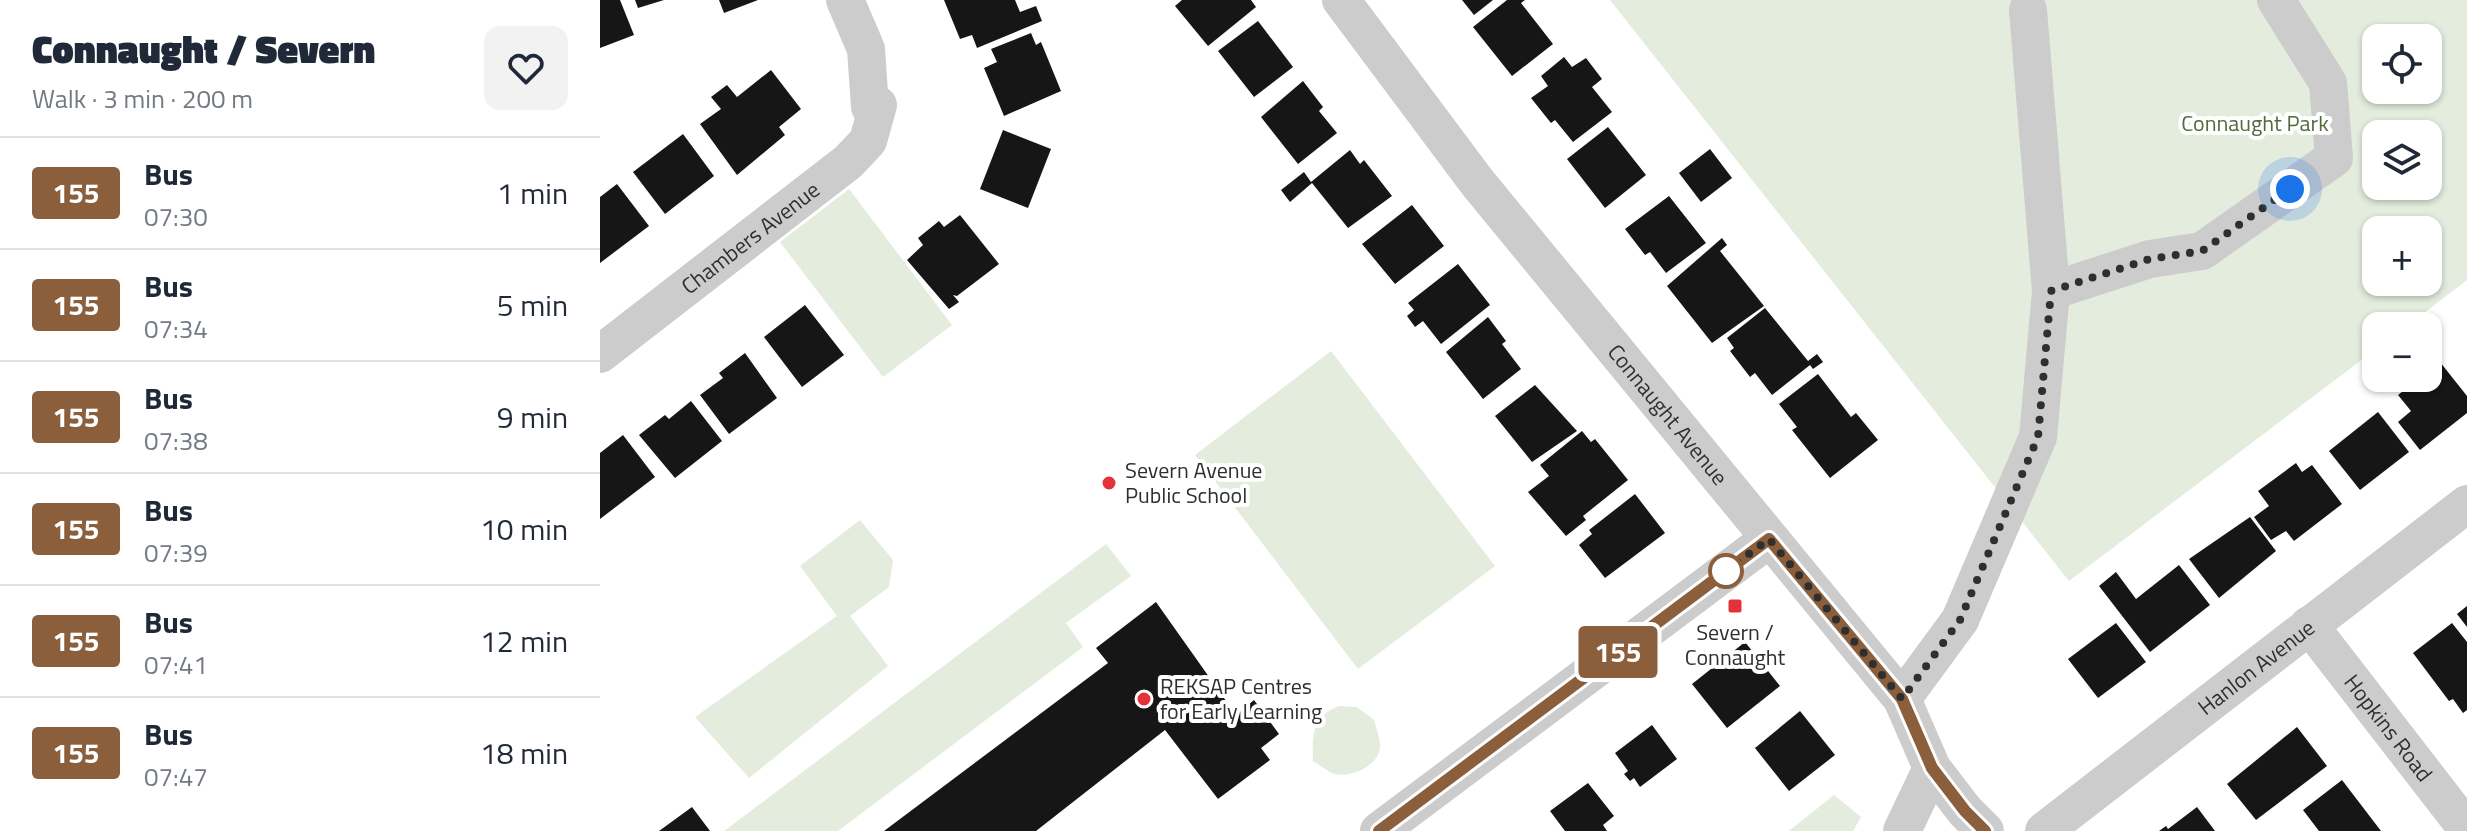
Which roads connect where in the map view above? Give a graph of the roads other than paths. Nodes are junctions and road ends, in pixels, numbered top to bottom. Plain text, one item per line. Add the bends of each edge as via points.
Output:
1 (845, 0) edge
2 (1341, 0) edge
3 (2276, 0) edge
4 (2038, 3) edge
5 (2051, 291) junction
6 (600, 354) edge
7 (2467, 504) edge
8 (1769, 539) junction
9 (2309, 625) junction
10 (1902, 699) junction
11 (1932, 768) junction
12 (2467, 829) edge
13 (1903, 830) edge
14 (1379, 831) edge
15 (1985, 831) edge
16 (2044, 831) edge

1 - 6 street, Chambers Avenue via 866,49 870,107 878,105 868,141
2 - 8 street, Connaught Avenue via 1477,182
3 - 5 street via 2328,83 2334,158 2202,251 2150,259
4 - 5 street
5 - 10 street via 2038,437 1960,620
7 - 9 street, Hanlon Avenue
8 - 10 street, Connaught Avenue
8 - 14 street
9 - 12 street, Hopkins Road
9 - 16 street, Hanlon Avenue
10 - 11 street, Connaught Avenue
11 - 13 street
11 - 15 street, Connaught Avenue

